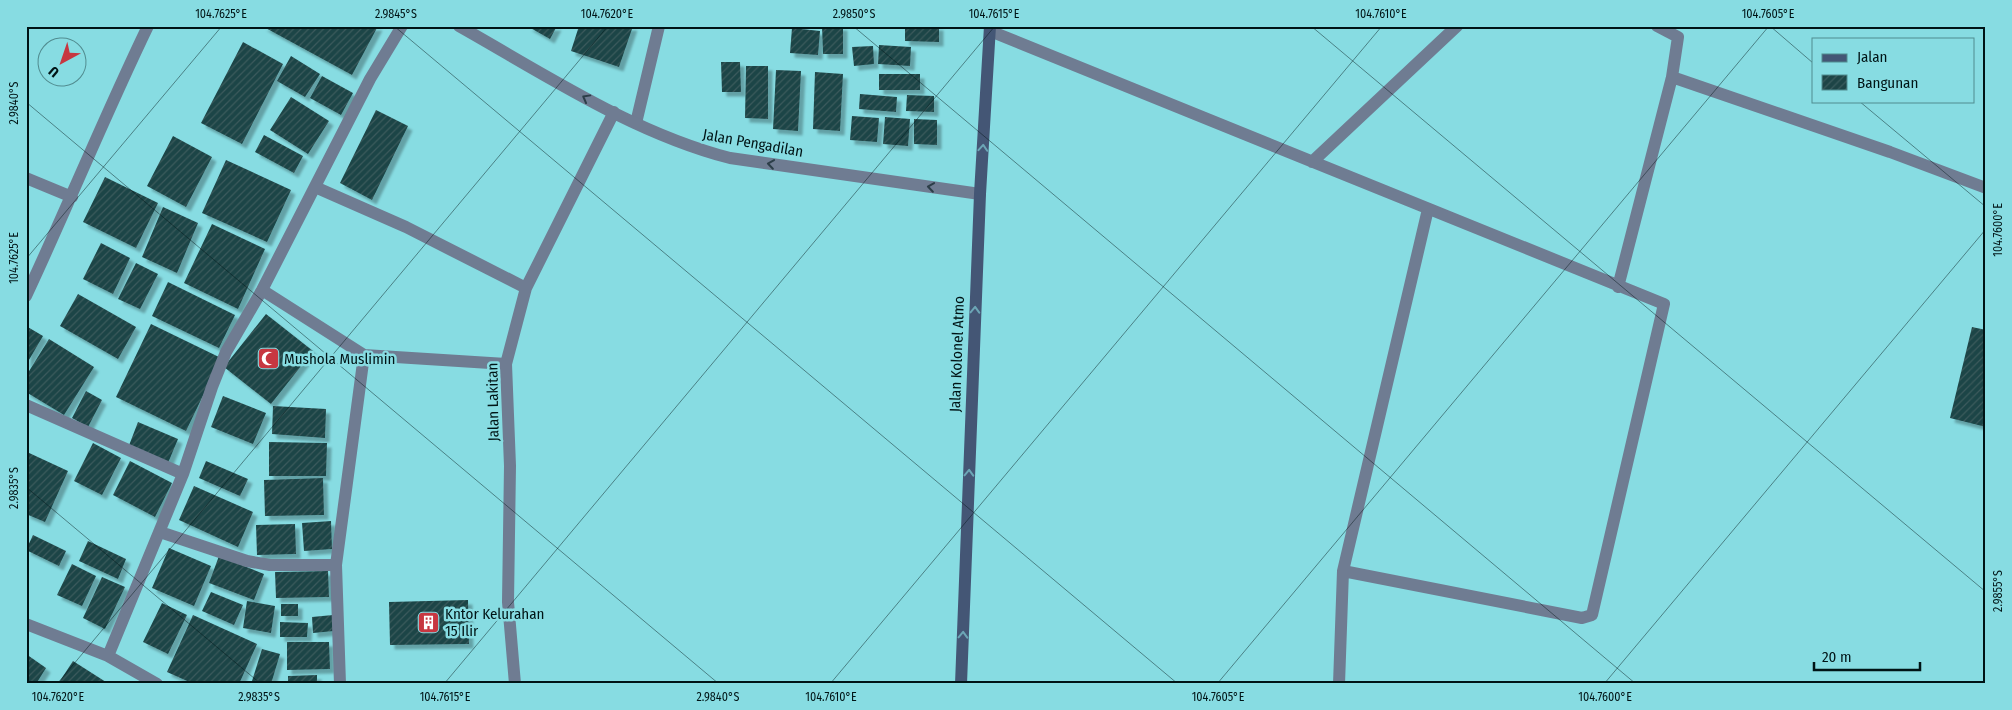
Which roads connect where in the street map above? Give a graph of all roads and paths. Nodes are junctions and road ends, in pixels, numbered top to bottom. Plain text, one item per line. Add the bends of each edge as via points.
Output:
1 (148, 26) edge
2 (402, 26) edge
3 (459, 26) edge
4 (659, 26) edge
5 (1457, 26) edge
6 (1657, 26) edge
7 (990, 28) edge
8 (1672, 77) junction
9 (614, 112) junction
10 (636, 123) junction
11 (1312, 162) junction
12 (26, 178) edge
13 (315, 187) junction
14 (1986, 188) edge
15 (980, 194) junction
16 (72, 197) junction
17 (1428, 209) junction
18 (1618, 287) junction
19 (526, 288) junction
20 (262, 290) junction
21 (26, 296) edge
22 (364, 355) junction
23 (506, 364) junction
24 (26, 405) edge
25 (183, 474) junction
26 (160, 532) junction
27 (336, 565) junction
28 (1343, 571) junction
29 (26, 624) edge
30 (108, 656) junction
31 (150, 682) edge
32 (340, 684) edge
33 (515, 684) edge
34 (961, 684) edge
35 (1339, 684) edge

1 - 16 street
2 - 13 street via 370,79
9 -> 3 street, Jalan Pengadilan
4 - 10 street
5 - 11 street
6 - 8 street via 1678,37
7 - 11 street
15 -> 7 main road, Jalan Kolonel Atmo
8 - 14 street
8 - 18 street
9 - 10 street, Jalan Pengadilan
9 - 19 street, Jalan Lakitan
15 -> 10 street, Jalan Pengadilan via 730,158 693,148
11 - 17 street
12 - 16 street
13 - 19 street via 406,227
13 - 20 street
34 -> 15 main road, Jalan Kolonel Atmo
16 - 21 street
17 - 18 street
17 - 28 street
18 - 28 street via 1662,302 1664,306 1592,615 1582,618
19 - 23 street, Jalan Lakitan
20 - 22 street
20 - 25 street via 226,352
22 - 23 street
22 - 27 street
23 - 33 street, Jalan Lakitan via 510,466 508,602
24 - 25 street
25 - 26 street
26 - 27 street via 247,561 270,565
26 - 30 street
27 - 32 street
28 - 35 street
29 - 30 street
30 - 31 street

